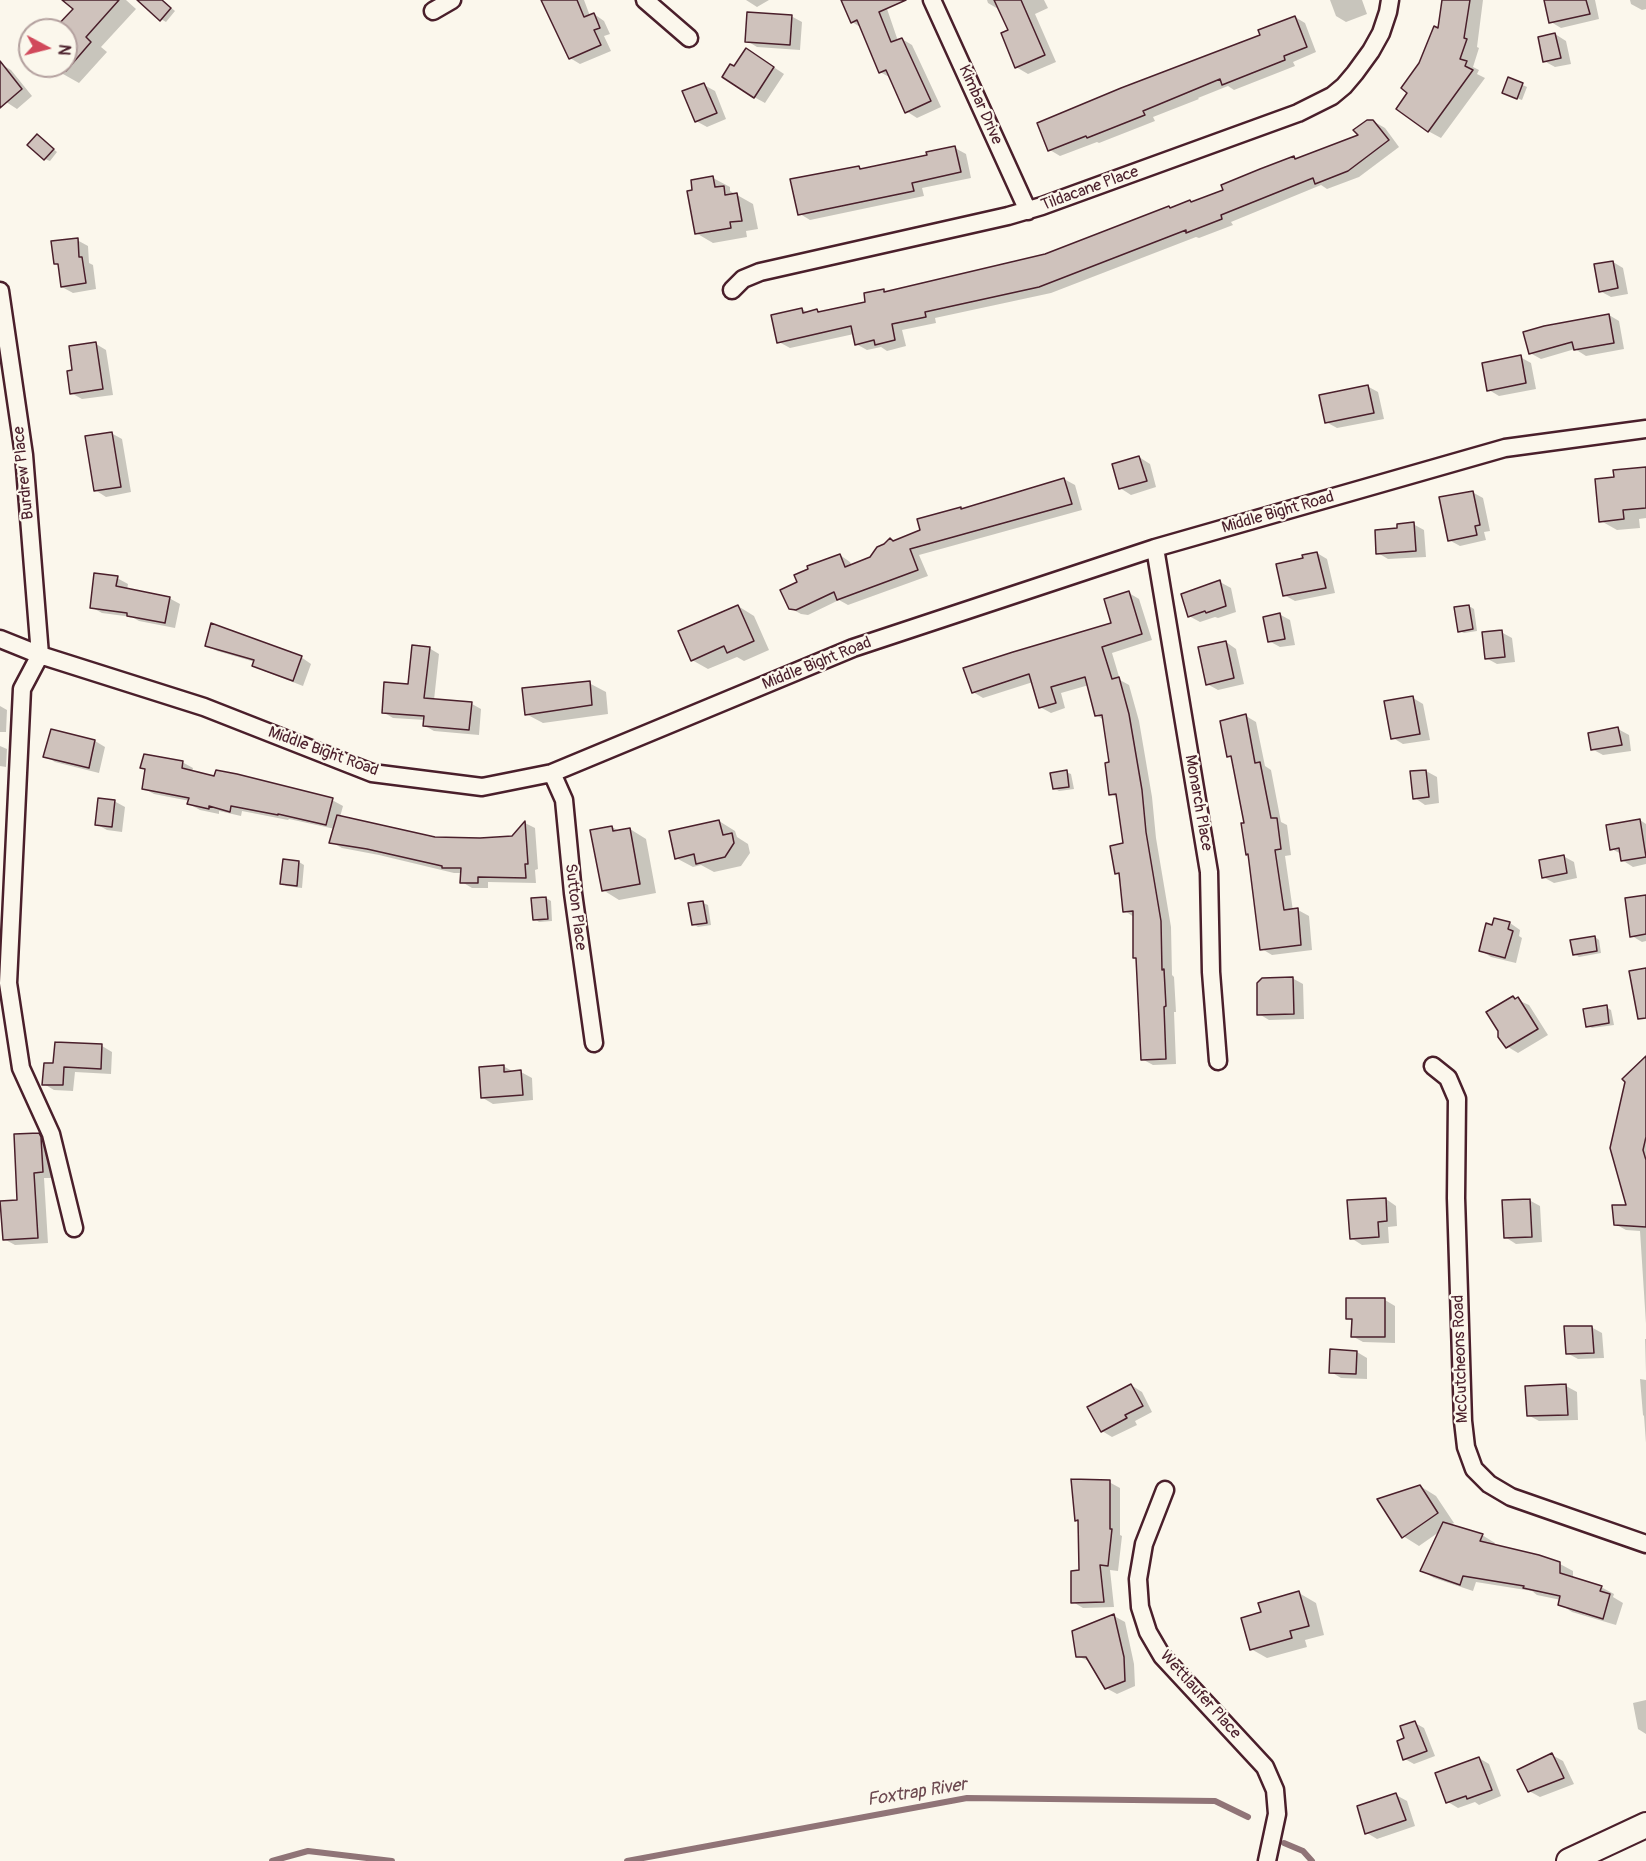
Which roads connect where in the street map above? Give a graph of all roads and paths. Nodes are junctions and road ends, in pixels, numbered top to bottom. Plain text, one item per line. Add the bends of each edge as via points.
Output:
1 (452, 0) edge
2 (645, 0) edge
3 (932, 0) edge
4 (1390, 0) edge
5 (433, 11) dead end
6 (689, 38) dead end
7 (1028, 211) junction
8 (732, 290) dead end
9 (0, 291) edge
10 (1646, 429) edge
11 (1155, 548) junction
12 (0, 639) edge
13 (40, 655) junction
14 (552, 773) junction
15 (594, 1043) dead end
16 (1218, 1061) dead end
17 (1433, 1066) dead end
18 (74, 1228) dead end
19 (1165, 1490) dead end
20 (1646, 1544) edge
21 (1646, 1825) edge
22 (1267, 1861) edge
23 (1569, 1861) edge

1 - 5 street
2 - 6 street
3 - 7 street, Kimbar Drive
4 - 7 street, Tildacane Place via 1381,33 1371,51 1344,86 1324,100 1298,113
7 - 8 street, Tildacane Place via 760,272 743,279
9 - 13 street, Burdrew Place via 24,455
10 - 11 street, Middle Bight Road via 1505,448
11 - 14 street, Middle Bight Road via 853,648
11 - 16 street, Monarch Place via 1209,872
12 - 13 street, Middle Bight Road
13 - 14 street, Middle Bight Road via 204,707 372,773 482,787
13 - 18 street via 22,689 8,983 21,1068 51,1134
14 - 15 street, Sutton Place via 564,801
17 - 20 street, McCutcheons Road via 1448,1078 1457,1099 1463,1421 1474,1469 1511,1497
19 - 22 street, Wettlaufer Place via 1144,1544 1138,1579 1140,1607 1162,1656 1265,1767 1275,1790 1277,1814
21 - 23 main road

